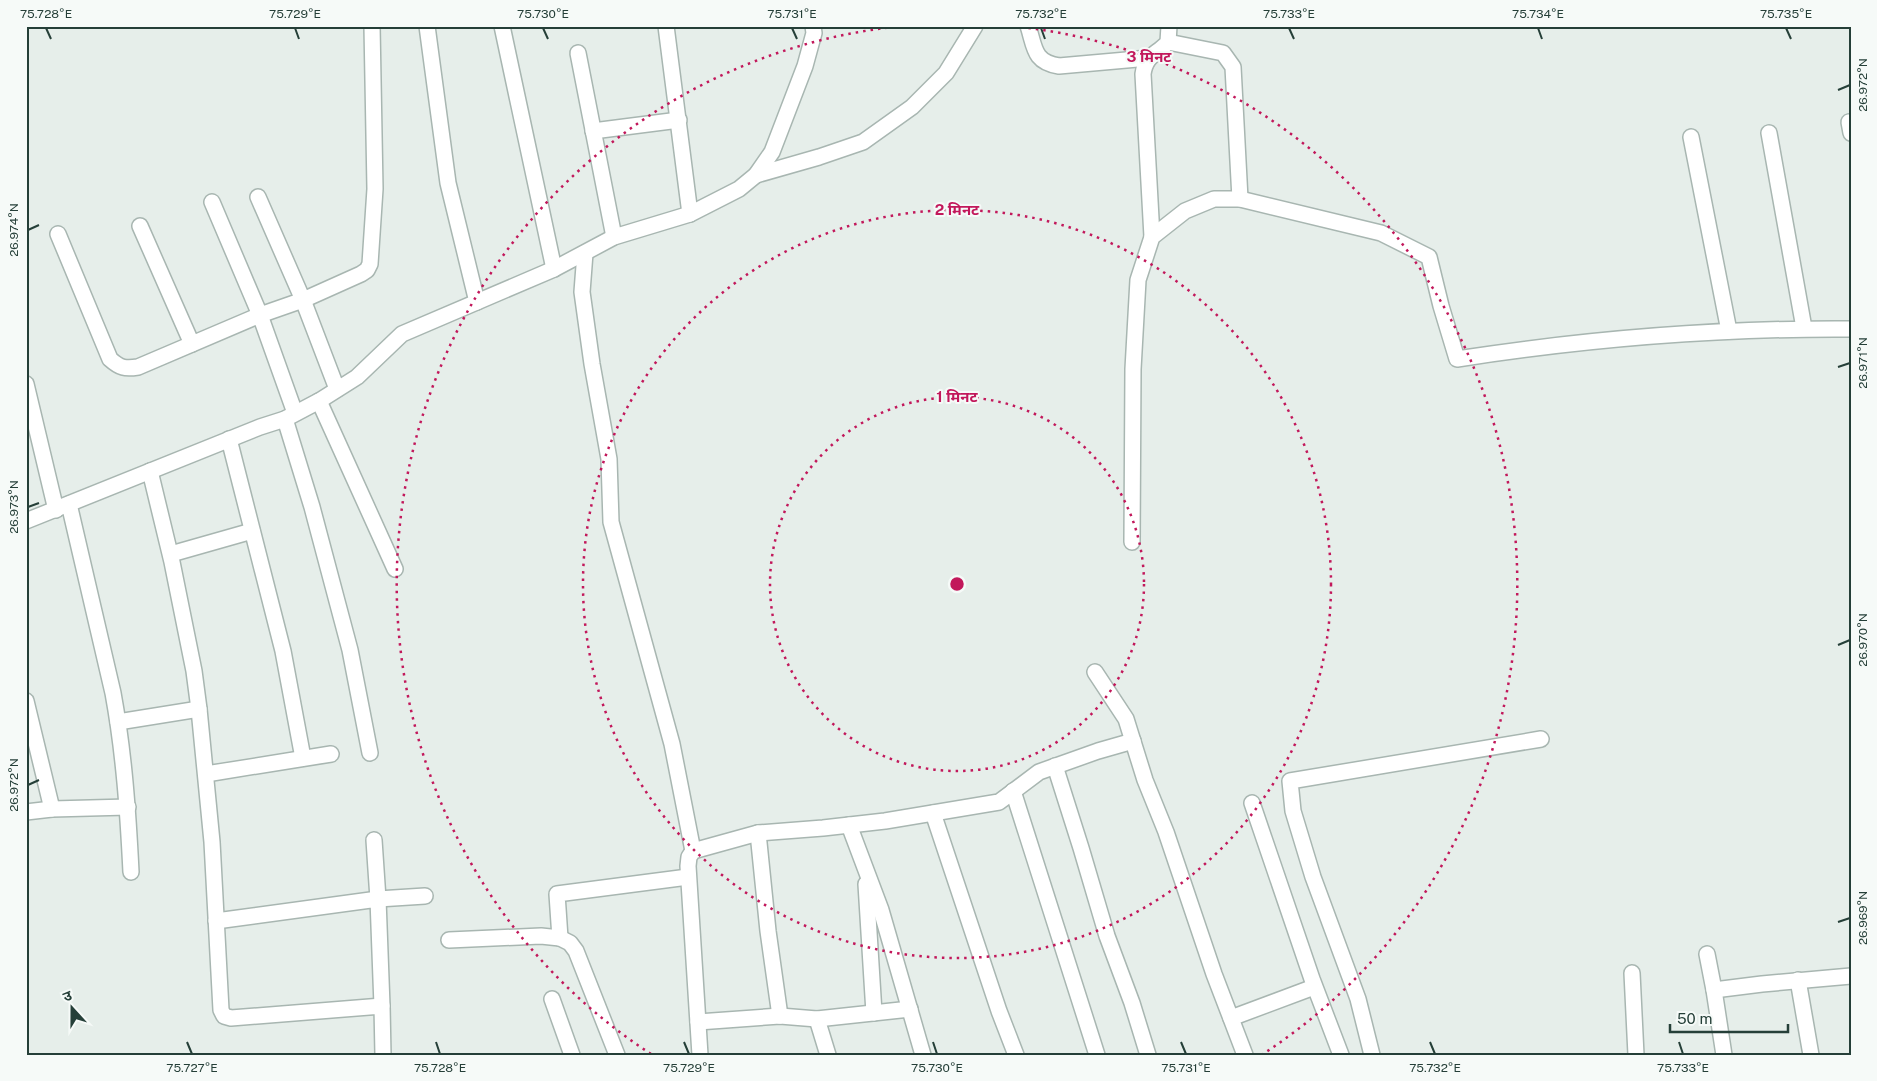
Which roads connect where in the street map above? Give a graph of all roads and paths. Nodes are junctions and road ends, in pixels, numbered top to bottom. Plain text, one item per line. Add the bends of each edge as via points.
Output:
1 (372, 26) edge
2 (426, 26) edge
3 (502, 26) edge
4 (666, 26) edge
5 (813, 26) edge
6 (975, 26) edge
7 (1028, 26) edge
8 (1169, 26) edge
9 (1168, 42) junction
10 (578, 53) dead end
11 (1149, 58) junction
12 (679, 120) junction
13 (593, 131) junction
14 (1770, 133) dead end
15 (1691, 137) dead end
16 (756, 175) junction
17 (258, 197) dead end
18 (1240, 199) junction
19 (212, 202) dead end
20 (690, 214) junction
21 (140, 226) dead end
22 (58, 234) dead end
23 (614, 237) junction
24 (1152, 237) junction
25 (585, 253) junction
26 (554, 269) junction
27 (303, 300) junction
28 (477, 302) junction
29 (260, 315) junction
30 (1804, 328) junction
31 (1851, 329) edge
32 (1729, 331) junction
33 (192, 344) junction
34 (26, 384) edge
35 (337, 389) junction
36 (319, 401) junction
37 (290, 416) junction
38 (229, 439) junction
39 (150, 471) junction
40 (63, 507) junction
41 (26, 521) edge
42 (252, 531) junction
43 (1132, 542) dead end
44 (171, 554) junction
45 (395, 569) dead end
46 (1095, 672) dead end
47 (26, 701) edge
48 (199, 709) junction
49 (118, 722) junction
50 (1541, 739) dead end
51 (1133, 741) junction
52 (331, 754) dead end
53 (370, 754) dead end
54 (303, 758) junction
55 (1055, 766) junction
56 (206, 774) junction
57 (1013, 791) junction
58 (1252, 804) dead end
59 (128, 808) junction
60 (52, 809) junction
61 (26, 812) edge
62 (933, 813) junction
63 (849, 826) junction
64 (758, 833) junction
65 (374, 840) dead end
66 (693, 850) junction
67 (865, 867) junction
68 (131, 872) dead end
69 (688, 877) junction
70 (425, 896) dead end
71 (378, 899) junction
72 (216, 921) junction
73 (560, 938) junction
74 (449, 940) dead end
75 (1707, 954) dead end
76 (1632, 973) dead end
77 (1851, 976) edge
78 (1798, 980) junction
79 (1314, 987) junction
80 (1714, 990) junction
81 (552, 999) dead end
82 (382, 1006) junction
83 (910, 1009) junction
84 (874, 1013) junction
85 (780, 1016) junction
86 (1231, 1018) junction
87 (817, 1019) junction
88 (698, 1022) junction
89 (383, 1055) edge
90 (572, 1055) edge
91 (617, 1055) edge
92 (700, 1055) edge
93 (828, 1055) edge
94 (923, 1055) edge
95 (1016, 1055) edge
96 (1097, 1055) edge
97 (1148, 1055) edge
98 (1245, 1055) edge
99 (1340, 1055) edge
100 (1372, 1055) edge
101 (1636, 1055) edge
102 (1724, 1055) edge
103 (1812, 1055) edge

1 - 27 street via 375,189 370,264 361,274
2 - 28 street via 448,183
3 - 26 street
4 - 12 street
5 - 16 street via 805,66 772,152
6 - 16 street via 946,73 912,107 863,142
7 - 11 street via 1037,55 1047,64 1059,66
8 - 9 street
9 - 11 street
9 - 18 street via 1223,52 1233,67
10 - 13 street
11 - 24 street via 1144,74
12 - 13 street
12 - 20 street
13 - 23 street
14 - 30 street
15 - 32 street
16 - 20 street via 739,189
17 - 27 street
18 - 24 street via 1214,199 1185,211
18 - 32 street via 1381,233 1429,257 1456,359 1626,338
19 - 29 street
20 - 23 street
21 - 33 street
22 - 33 street via 110,359 128,369
23 - 25 street
24 - 43 street via 1138,280 1133,369
25 - 26 street
25 - 66 street via 582,292 609,459 611,522 672,744
26 - 28 street
27 - 29 street
27 - 35 street
28 - 35 street via 402,334 357,377
29 - 33 street
29 - 37 street
30 - 31 street
30 - 32 street
34 - 40 street
35 - 36 street
36 - 37 street
36 - 45 street
37 - 38 street
37 - 53 street via 350,650
38 - 39 street
38 - 42 street
39 - 40 street
39 - 44 street
40 - 41 street
40 - 49 street
42 - 44 street
42 - 54 street via 283,651
44 - 48 street
46 - 51 street via 1126,718
47 - 60 street
48 - 49 street
48 - 56 street
49 - 59 street
50 - 100 street via 1290,781 1293,811 1313,877 1358,999
51 - 55 street
51 - 86 street
52 - 54 street
54 - 56 street
55 - 57 street via 1039,772
55 - 97 street via 1106,936
56 - 72 street
57 - 62 street via 999,802
57 - 96 street
58 - 79 street
59 - 60 street
59 - 68 street
60 - 61 street
62 - 63 street
62 - 95 street
63 - 64 street
63 - 67 street
64 - 66 street
64 - 85 street
65 - 71 street
66 - 69 street via 689,857
67 - 83 street
67 - 84 street
69 - 73 street via 557,894
69 - 88 street
70 - 71 street
71 - 72 street
71 - 82 street
72 - 82 street via 220,1000 224,1016
73 - 74 street
73 - 91 street via 576,951
75 - 80 street
76 - 101 street
77 - 78 street
78 - 80 street
78 - 103 street
79 - 86 street
79 - 99 street
80 - 102 street
81 - 90 street
82 - 89 street
83 - 84 street
83 - 94 street
84 - 87 street
85 - 87 street
85 - 88 street
86 - 98 street
87 - 93 street
88 - 92 street

